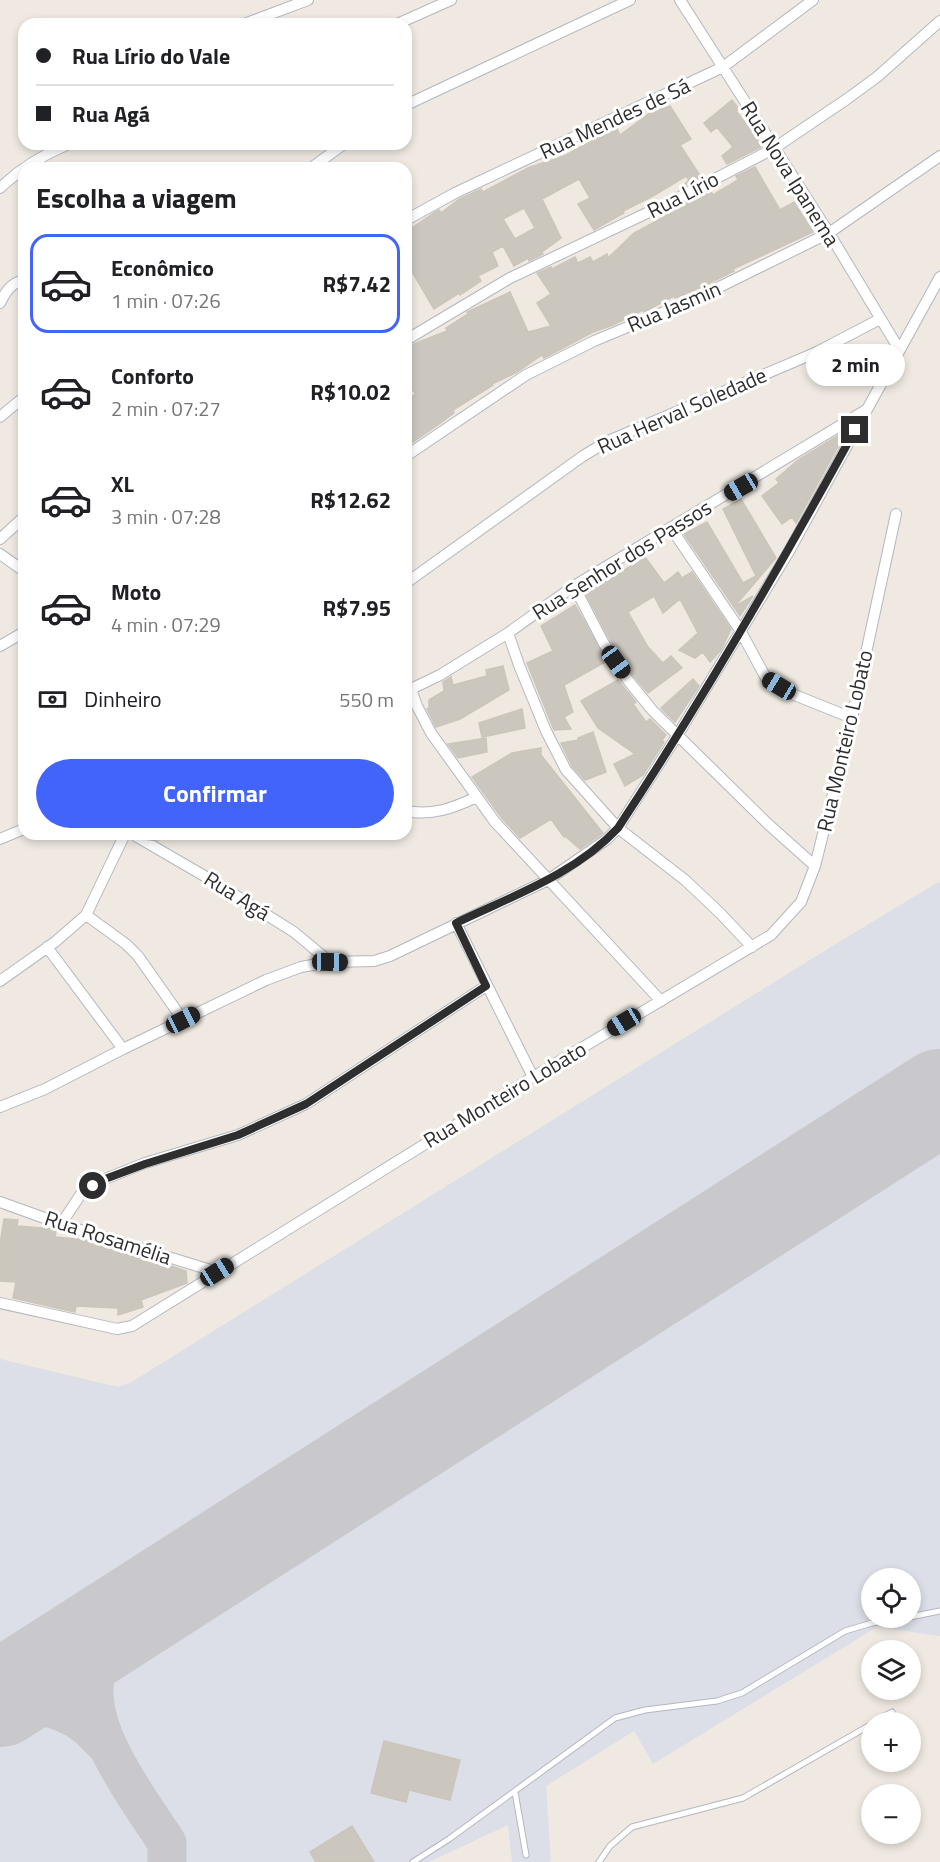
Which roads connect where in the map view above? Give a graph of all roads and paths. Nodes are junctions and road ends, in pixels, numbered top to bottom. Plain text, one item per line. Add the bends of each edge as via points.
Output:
1 (308, 0) edge
2 (452, 0) edge
3 (630, 0) edge
4 (680, 0) edge
5 (813, 0) edge
6 (260, 18) edge
7 (411, 18) edge
8 (940, 21) edge
9 (723, 67) junction
10 (412, 102) edge
11 (773, 149) junction
12 (54, 150) edge
13 (336, 150) edge
14 (940, 156) edge
15 (32, 162) edge
16 (319, 162) edge
17 (18, 173) edge
18 (0, 188) edge
19 (412, 217) edge
20 (829, 233) junction
21 (940, 277) edge
22 (18, 281) edge
23 (0, 303) edge
24 (880, 319) junction
25 (412, 336) edge
26 (899, 349) junction
27 (18, 403) edge
28 (866, 410) junction
29 (0, 417) edge
30 (412, 452) edge
31 (896, 514) dead end
32 (18, 523) edge
33 (672, 528) junction
34 (0, 538) edge
35 (0, 554) edge
36 (18, 567) edge
37 (412, 579) edge
38 (574, 586) junction
39 (740, 630) junction
40 (508, 633) junction
41 (18, 636) edge
42 (0, 646) edge
43 (412, 688) edge
44 (412, 695) edge
45 (852, 718) junction
46 (677, 736) junction
47 (477, 797) junction
48 (412, 813) edge
49 (618, 828) junction
50 (18, 832) edge
51 (0, 839) edge
52 (121, 840) edge
53 (142, 840) edge
54 (815, 866) junction
55 (548, 880) junction
56 (86, 915) junction
57 (456, 923) junction
58 (47, 947) junction
59 (752, 947) junction
60 (330, 962) junction
61 (0, 981) edge
62 (486, 986) junction
63 (660, 1000) junction
64 (183, 1020) junction
65 (123, 1048) junction
66 (533, 1077) junction
67 (0, 1107) edge
68 (0, 1202) edge
69 (61, 1224) junction
70 (217, 1272) junction
71 (0, 1303) edge
72 (940, 1611) edge
73 (921, 1615) edge
74 (861, 1626) edge
75 (861, 1730) edge
76 (515, 1792) junction
77 (526, 1855) dead end
78 (413, 1862) edge
79 (599, 1862) edge

1 - 6 street
2 - 7 street
3 - 10 street
4 - 9 street, Rua Nova Ipanema
5 - 9 street, Rua Mendes de Sá
8 - 11 street, Rua Lírio via 862,88
9 - 11 street, Rua Nova Ipanema
9 - 19 street, Rua Mendes de Sá
11 - 20 street, Rua Nova Ipanema
11 - 25 street, Rua Lírio via 510,278
12 - 15 street
13 - 16 street
14 - 20 street, Rua Jasmin
17 - 18 street
20 - 24 street, Rua Nova Ipanema
20 - 30 street, Rua Jasmin via 526,375
21 - 26 street
22 - 23 street
24 - 26 street, Rua Nova Ipanema
24 - 37 street, Rua Herval Soledade via 807,357 608,441
26 - 28 street
27 - 29 street
28 - 33 street, Rua Senhor dos Passos
28 - 39 street via 788,553
31 - 45 street, Rua Monteiro Lobato
32 - 34 street
33 - 38 street, Rua Senhor dos Passos
33 - 39 street
35 - 36 street
38 - 40 street, Rua Senhor dos Passos
38 - 46 street via 616,662
39 - 45 street via 766,678 792,694
39 - 46 street
40 - 43 street, Rua Senhor dos Passos
40 - 49 street via 546,731 566,770
41 - 42 street
44 - 47 street via 431,733
45 - 54 street, Rua Monteiro Lobato
46 - 49 street
46 - 54 street
47 - 48 street via 450,810
47 - 55 street via 502,831
49 - 55 street
49 - 59 street via 685,880
50 - 51 street
52 - 56 street
53 - 60 street, Rua Agá via 294,932
54 - 59 street, Rua Monteiro Lobato via 801,902 771,935
55 - 57 street
55 - 63 street
56 - 58 street
56 - 64 street via 132,950
57 - 60 street via 374,961
57 - 62 street
58 - 61 street
58 - 65 street
59 - 63 street, Rua Monteiro Lobato
60 - 64 street via 301,967 266,980
62 - 66 street
62 - 69 street via 306,1104 238,1135 105,1179 81,1194
63 - 66 street, Rua Monteiro Lobato
64 - 65 street
65 - 67 street via 45,1089
66 - 70 street, Rua Monteiro Lobato
68 - 69 street, Rua Rosamélia
69 - 70 street, Rua Rosamélia
70 - 71 street, Rua Monteiro Lobato via 138,1323 117,1329
72 - 73 lane
74 - 76 lane via 845,1631 742,1693 717,1701 615,1718
75 - 79 lane via 743,1798 632,1827
76 - 77 lane
76 - 78 lane

